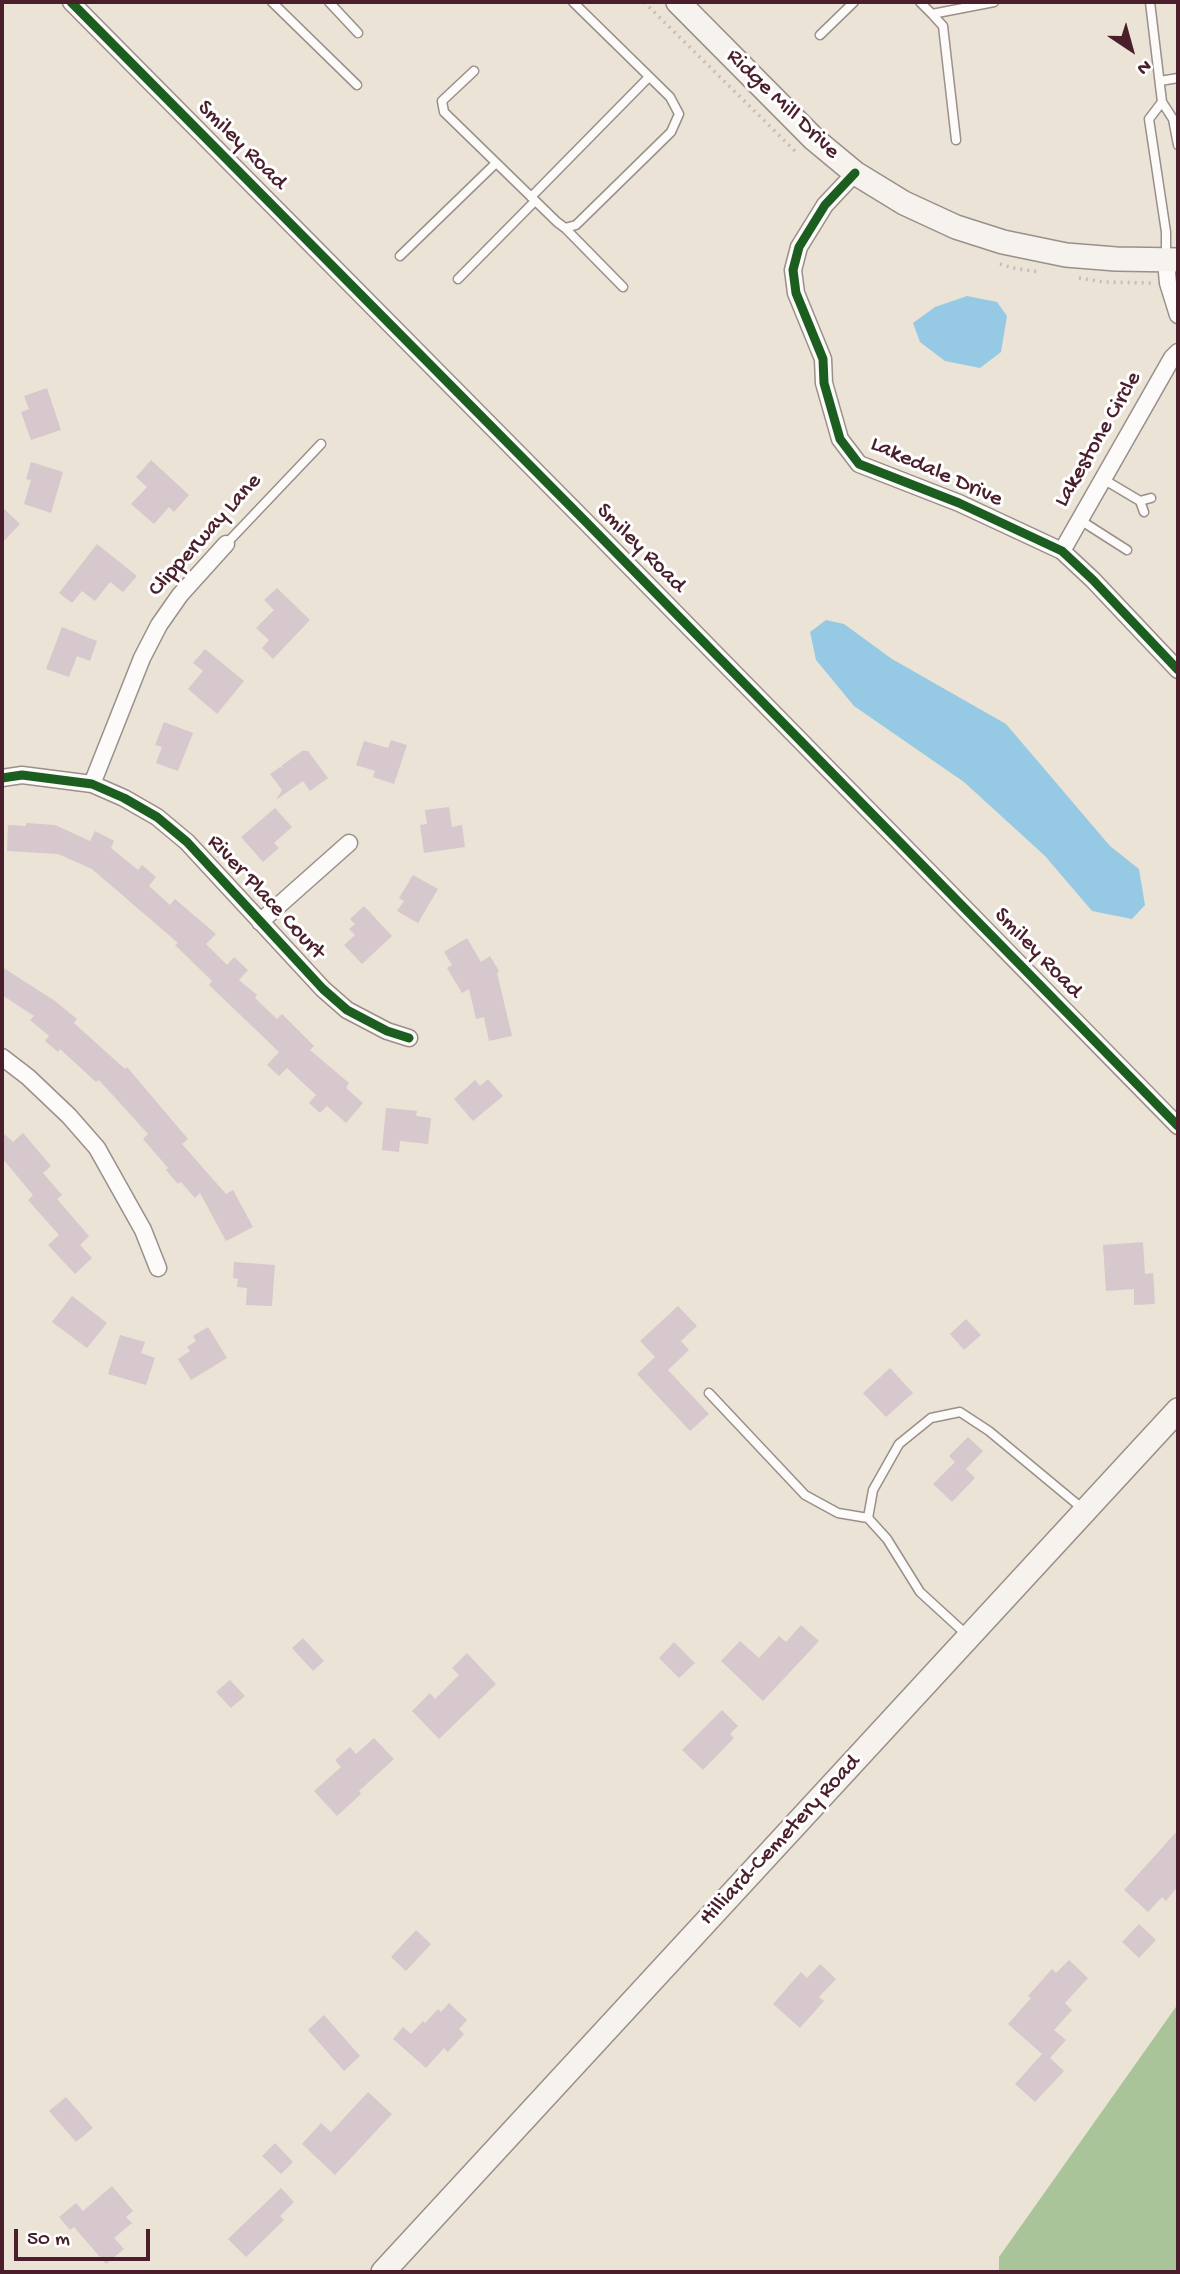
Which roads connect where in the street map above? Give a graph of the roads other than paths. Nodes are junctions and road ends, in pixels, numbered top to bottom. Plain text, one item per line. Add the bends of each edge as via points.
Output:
1 (71, 2) edge
2 (272, 2) edge
3 (329, 2) edge
4 (573, 2) edge
5 (678, 2) edge
6 (855, 2) edge
7 (920, 2) edge
8 (994, 2) edge
9 (1150, 2) edge
10 (932, 14) junction
11 (358, 33) dead end
12 (820, 35) dead end
13 (474, 71) dead end
14 (649, 77) junction
15 (1178, 78) edge
16 (1160, 81) junction
17 (358, 86) dead end
18 (1162, 102) junction
19 (956, 140) dead end
20 (1178, 145) edge
21 (496, 163) junction
22 (855, 173) junction
23 (533, 199) junction
24 (565, 228) junction
25 (400, 256) dead end
26 (1172, 261) edge
27 (458, 279) dead end
28 (623, 287) dead end
29 (1176, 306) edge
30 (1178, 352) edge
31 (321, 444) dead end
32 (1103, 479) junction
33 (1151, 498) dead end
34 (1140, 501) junction
35 (1144, 512) dead end
36 (1080, 520) junction
37 (226, 544) joint
38 (1127, 550) dead end
39 (1062, 551) junction
40 (1178, 670) edge
41 (2, 778) edge
42 (92, 784) junction
43 (349, 844) dead end
44 (260, 922) junction
45 (409, 1038) dead end
46 (2, 1057) edge
47 (1178, 1126) edge
48 (158, 1268) dead end
49 (709, 1393) dead end
50 (1178, 1410) edge
51 (1085, 1511) junction
52 (868, 1518) junction
53 (970, 1637) junction
54 (383, 2272) edge

1 - 47 street, Smiley Road
2 - 17 lane
3 - 11 lane
4 - 14 lane
5 - 22 main road, Ridge Mill Drive via 790,117
6 - 12 lane
7 - 10 lane
8 - 10 lane
9 - 16 lane
10 - 19 lane via 943,26
13 - 21 lane via 442,101 444,112
14 - 23 lane
14 - 24 lane via 670,97 679,114 671,132 576,225
15 - 16 lane
16 - 18 lane
18 - 20 lane via 1173,119
18 - 26 lane via 1149,119
21 - 23 lane
21 - 25 lane
22 - 26 main road, Ridge Mill Drive via 956,227 1003,242 1066,255
22 - 39 street, Lakedale Drive via 799,247 793,270 796,293 823,359 824,383 840,439 859,464 959,503
23 - 24 lane
23 - 27 lane
24 - 28 lane
26 - 29 street
30 - 32 street, Lakestone Circle
31 - 37 lane, Clipperway Lane
32 - 34 lane
32 - 36 street, Lakestone Circle
33 - 34 lane
34 - 35 lane
36 - 38 lane
36 - 39 street, Lakestone Circle
37 - 42 street, Clipperway Lane via 159,625
39 - 40 street, Lakedale Drive
41 - 42 street, River Place Court via 22,775
42 - 44 street, River Place Court via 157,817 187,842
43 - 44 street
44 - 45 street, River Place Court via 347,1010
46 - 48 street via 69,1116 97,1148 143,1230
49 - 52 lane via 805,1495 838,1513
50 - 51 main road, Hilliard-Cemetery Road
51 - 52 lane via 960,1412 931,1418 899,1444 873,1490
51 - 53 main road, Hilliard-Cemetery Road
52 - 53 lane via 920,1592
53 - 54 main road, Hilliard-Cemetery Road

